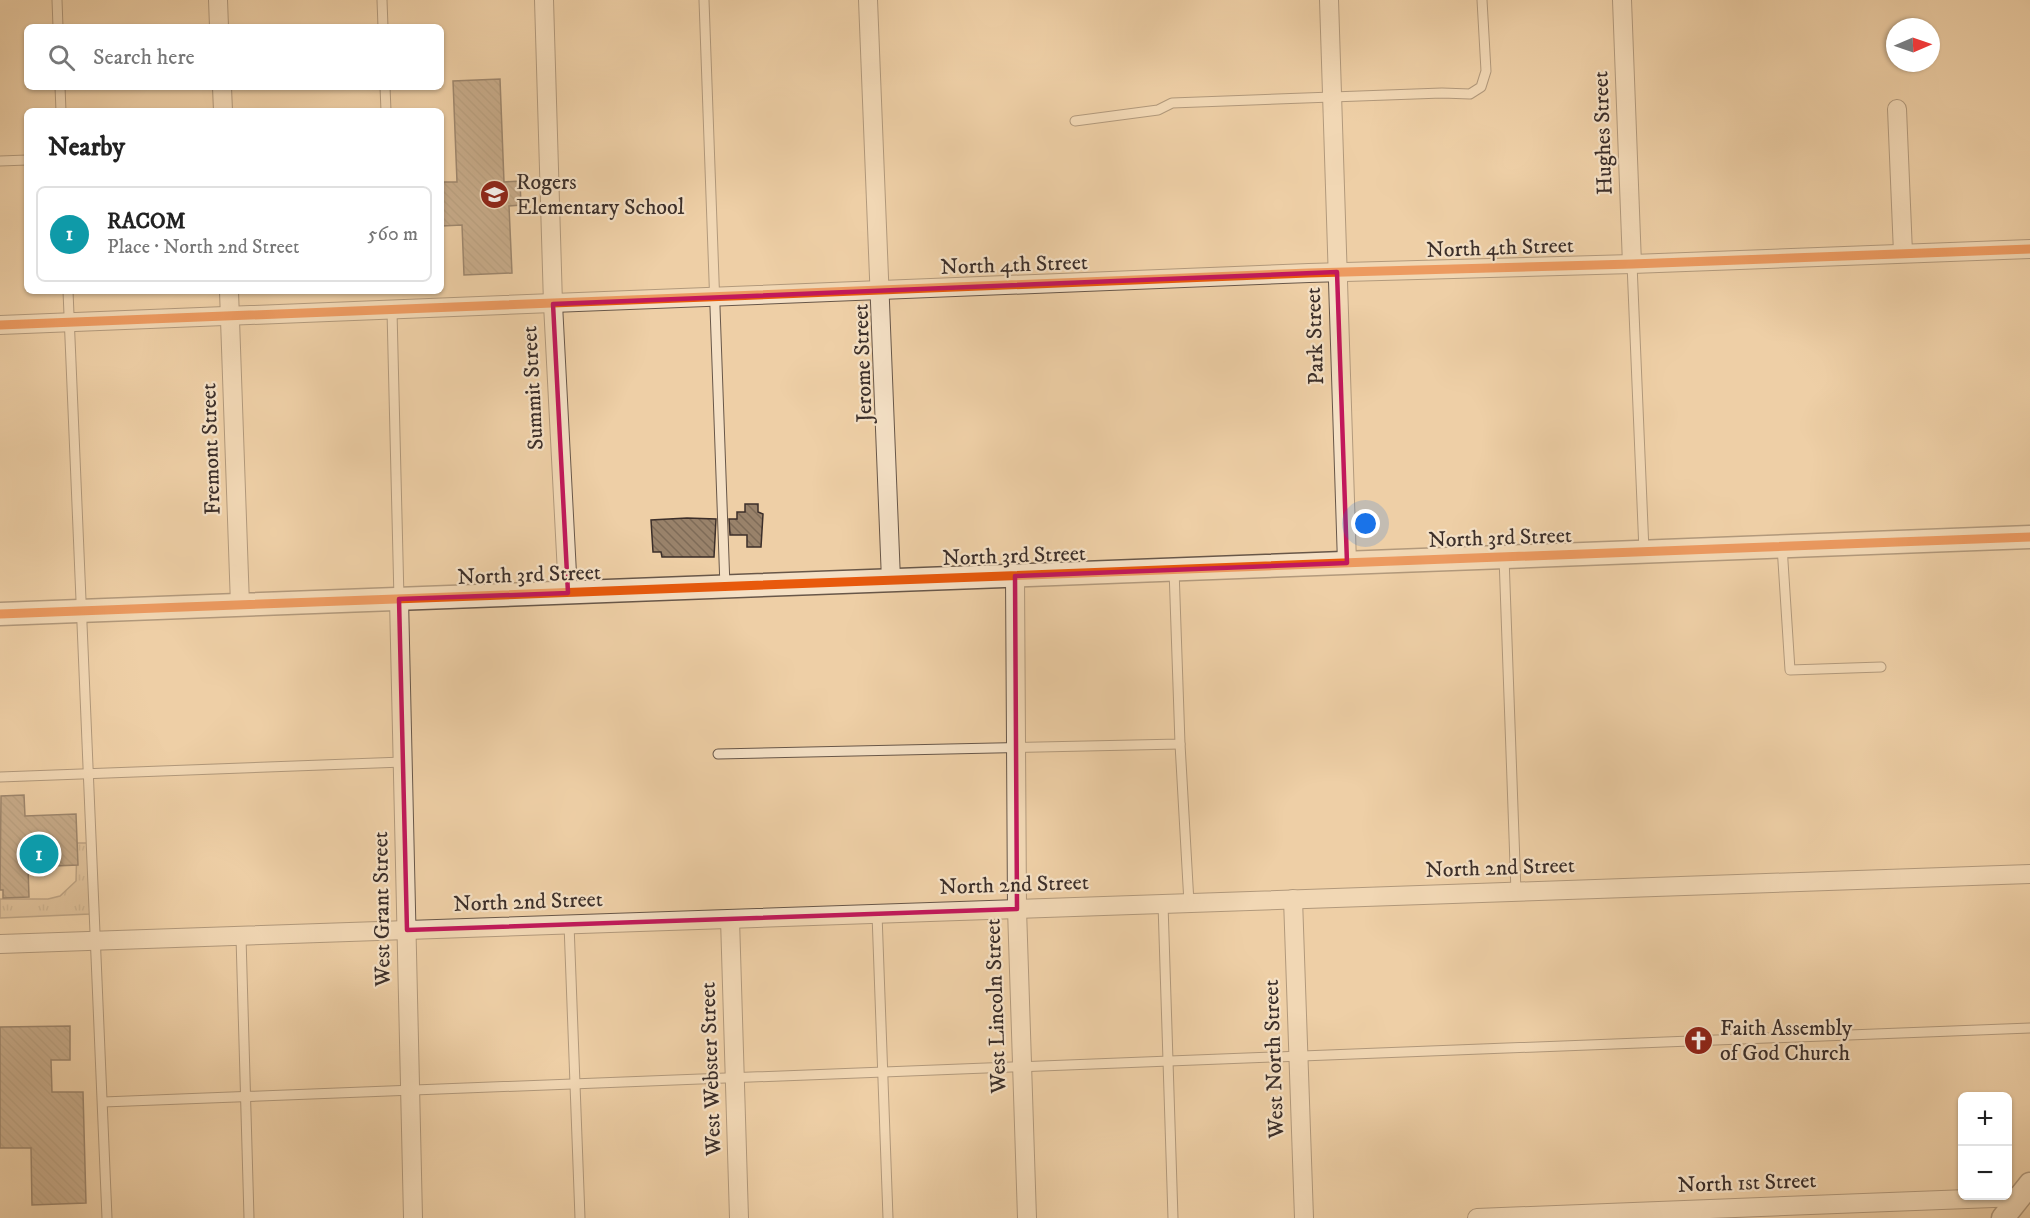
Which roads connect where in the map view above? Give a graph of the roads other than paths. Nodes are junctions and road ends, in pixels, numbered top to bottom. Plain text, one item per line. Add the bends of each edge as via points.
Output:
1 (57, 0) edge
2 (218, 0) edge
3 (382, 0) edge
4 (544, 0) edge
5 (704, 0) edge
6 (868, 0) edge
7 (1329, 0) edge
8 (1482, 0) edge
9 (1622, 0) edge
10 (58, 24) edge
11 (219, 24) edge
12 (383, 24) edge
13 (60, 90) edge
14 (222, 90) edge
15 (385, 90) edge
16 (1332, 97) junction
17 (61, 108) edge
18 (223, 108) edge
19 (386, 108) edge
20 (1896, 109) dead end
21 (1075, 121) dead end
22 (24, 160) edge
23 (0, 161) edge
24 (2030, 249) edge
25 (1903, 253) junction
26 (1632, 264) junction
27 (1337, 272) junction
28 (880, 289) junction
29 (68, 294) edge
30 (229, 294) edge
31 (714, 298) junction
32 (553, 304) junction
33 (392, 311) junction
34 (230, 317) junction
35 (69, 323) junction
36 (0, 325) edge
37 (2030, 537) edge
38 (1782, 546) junction
39 (1644, 551) junction
40 (1504, 557) junction
41 (1347, 563) junction
42 (1174, 570) junction
43 (1014, 576) junction
44 (891, 580) junction
45 (725, 587) junction
46 (568, 593) junction
47 (399, 599) junction
48 (240, 605) junction
49 (81, 612) junction
50 (0, 614) edge
51 (1881, 667) dead end
52 (1180, 744) junction
53 (1016, 746) junction
54 (718, 754) dead end
55 (403, 762) junction
56 (88, 774) junction
57 (0, 777) edge
58 (2030, 874) edge
59 (1516, 892) junction
60 (1293, 899) junction
61 (1189, 903) junction
62 (1163, 904) junction
63 (1017, 909) junction
64 (878, 914) junction
65 (730, 919) junction
66 (569, 924) junction
67 (407, 930) junction
68 (241, 937) junction
69 (96, 940) junction
70 (0, 944) edge
71 (2030, 1028) edge
72 (1298, 1057) junction
73 (1168, 1062) junction
74 (1022, 1067) junction
75 (883, 1072) junction
76 (735, 1077) junction
77 (575, 1083) junction
78 (410, 1090) junction
79 (245, 1096) junction
80 (103, 1102) junction
81 (2025, 1190) edge
82 (107, 1218) edge
83 (249, 1218) edge
84 (413, 1218) edge
85 (580, 1218) edge
86 (739, 1218) edge
87 (888, 1218) edge
88 (1027, 1218) edge
89 (1173, 1218) edge
90 (1304, 1218) edge
91 (1477, 1218) edge
92 (1492, 1218) edge
93 (2003, 1218) edge

1 - 10 lane
2 - 11 street
3 - 12 lane
4 - 32 street, Summit Street
5 - 31 lane
6 - 28 street, Jerome Street
7 - 16 street, Park Street
8 - 16 lane via 1486,71 1481,87 1470,94
9 - 26 street, Hughes Street
13 - 17 lane
14 - 18 street
15 - 19 lane
16 - 21 lane via 1172,103 1158,110
16 - 27 street, Park Street
20 - 25 street
22 - 23 lane
24 - 25 street, North 4th Street
25 - 26 street, North 4th Street
26 - 27 street, North 4th Street
26 - 39 lane
27 - 28 street, North 4th Street
27 - 41 street, Park Street
28 - 31 street, North 4th Street
28 - 44 street, Jerome Street
29 - 35 lane
30 - 34 street, Fremont Street
31 - 32 street, North 4th Street
31 - 45 lane
32 - 33 street, North 4th Street
32 - 46 street, Summit Street
33 - 34 street, North 4th Street
33 - 47 lane
34 - 35 street, North 4th Street
34 - 48 street, Fremont Street
35 - 36 street, North 4th Street
35 - 49 lane
37 - 38 street, North 3rd Street
38 - 39 street, North 3rd Street
38 - 51 lane via 1790,670
39 - 40 street, North 3rd Street
40 - 41 street, North 3rd Street
40 - 59 lane
41 - 42 street, North 3rd Street
42 - 43 street, North 3rd Street
42 - 52 lane
43 - 44 street, North 3rd Street
43 - 53 street, West Lincoln Street
44 - 45 street, North 3rd Street
45 - 46 street, North 3rd Street
46 - 47 street, North 3rd Street
47 - 48 street, North 3rd Street
47 - 55 street, West Grant Street
48 - 49 street, North 3rd Street
49 - 50 street, North 3rd Street
49 - 56 lane
52 - 53 lane
52 - 61 lane
53 - 54 lane
53 - 63 street, West Lincoln Street
55 - 56 lane
55 - 67 street, West Grant Street
56 - 57 lane
56 - 69 lane
58 - 59 street, North 2nd Street
59 - 60 street, North 2nd Street
60 - 61 street, North 2nd Street
60 - 72 street, West North Street
61 - 62 street, North 2nd Street
62 - 63 street, North 2nd Street
62 - 73 lane
63 - 64 street, North 2nd Street
63 - 74 street, West Lincoln Street
64 - 65 street, North 2nd Street
64 - 75 lane
65 - 66 street, North 2nd Street
65 - 76 street, West Webster Street
66 - 67 street, North 2nd Street
66 - 77 lane
67 - 68 street, North 2nd Street
67 - 78 street, West Grant Street
68 - 69 street, North 2nd Street
68 - 79 lane
69 - 70 street, North 2nd Street
69 - 80 lane
71 - 72 lane
72 - 73 lane
72 - 90 street, West North Street
73 - 74 lane
73 - 89 lane
74 - 75 lane
74 - 88 street, West Lincoln Street
75 - 76 lane
75 - 87 lane
76 - 77 lane
76 - 86 street, West Webster Street
77 - 78 lane
77 - 85 lane
78 - 79 lane
78 - 84 street, West Grant Street
79 - 80 lane
79 - 83 lane
80 - 82 lane
81 - 92 street, North 1st Street
81 - 93 street
91 - 92 street, North 1st Street

